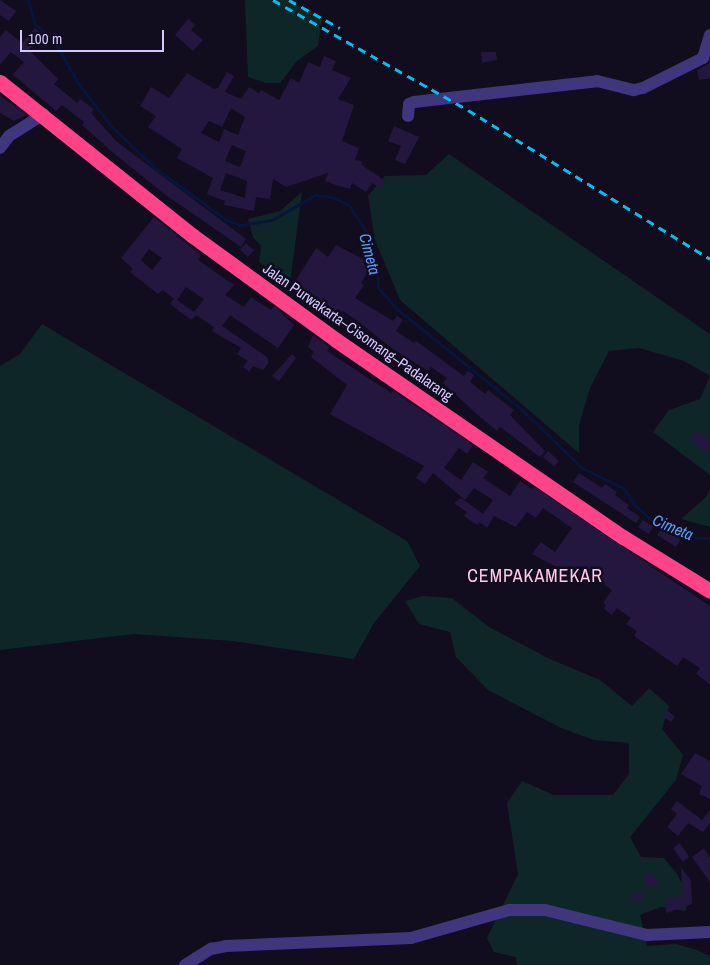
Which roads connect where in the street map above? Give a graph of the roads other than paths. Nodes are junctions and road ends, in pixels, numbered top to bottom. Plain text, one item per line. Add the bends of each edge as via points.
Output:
1 (710, 34) edge
2 (0, 82) edge
3 (44, 114) junction
4 (408, 116) dead end
5 (5, 132) edge
6 (0, 148) edge
7 (710, 591) edge
8 (710, 932) edge
9 (185, 965) edge

1 - 4 street via 703,58 643,88 634,90 597,80 414,102 409,104
2 - 3 highway, Jalan Purwakarta–Cisomang–Padalarang
3 - 5 street
3 - 7 highway, Jalan Purwakarta–Cisomang–Padalarang via 193,236 336,340 615,532
5 - 6 street
8 - 9 street via 647,935 545,910 509,910 411,938 226,946 211,949

